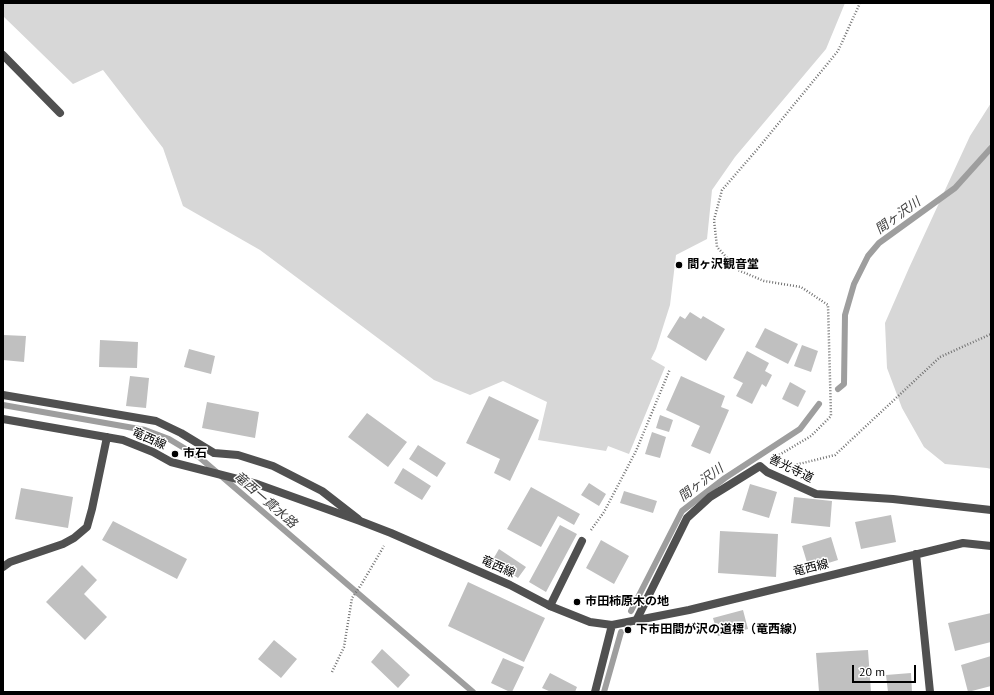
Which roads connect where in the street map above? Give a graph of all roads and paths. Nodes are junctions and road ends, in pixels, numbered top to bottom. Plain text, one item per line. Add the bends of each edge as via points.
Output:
1 (860, 3) edge
2 (3, 55) edge
3 (60, 114) dead end
4 (991, 334) edge
5 (670, 369) dead end
6 (3, 395) edge
7 (3, 419) edge
8 (107, 437) junction
9 (760, 466) junction
10 (991, 510) edge
11 (360, 521) junction
12 (391, 533) junction
13 (582, 541) joint
14 (991, 546) edge
15 (916, 554) junction
16 (3, 567) edge
17 (550, 606) junction
18 (636, 620) junction
19 (612, 625) junction
20 (332, 672) dead end
21 (596, 692) edge
22 (930, 692) edge

1 - 9 path via 838,50 722,190 714,220 717,248 738,270 764,281 801,288 828,305 831,416 810,436
2 - 3 street
4 - 9 path via 940,357 835,455 777,469
5 - 13 path via 636,451 604,512
6 - 11 street via 156,421 214,453 238,455 273,466 322,491
7 - 8 street, 竜西線
8 - 11 street, 竜西線 via 123,440 171,462 256,484
8 - 16 street via 87,527 64,544 10,562
9 - 10 street, 善光寺道 via 767,472 816,494 893,499
9 - 18 street, 善光寺道 via 710,497 687,518
11 - 12 street, 竜西線
12 - 17 street, 竜西線 via 510,585
12 - 20 path via 352,598 344,647
13 - 17 street
14 - 15 street, 竜西線 via 963,543
15 - 18 street, 竜西線 via 689,610
15 - 22 street
17 - 19 street, 竜西線 via 590,622
18 - 19 street, 竜西線
19 - 21 street

